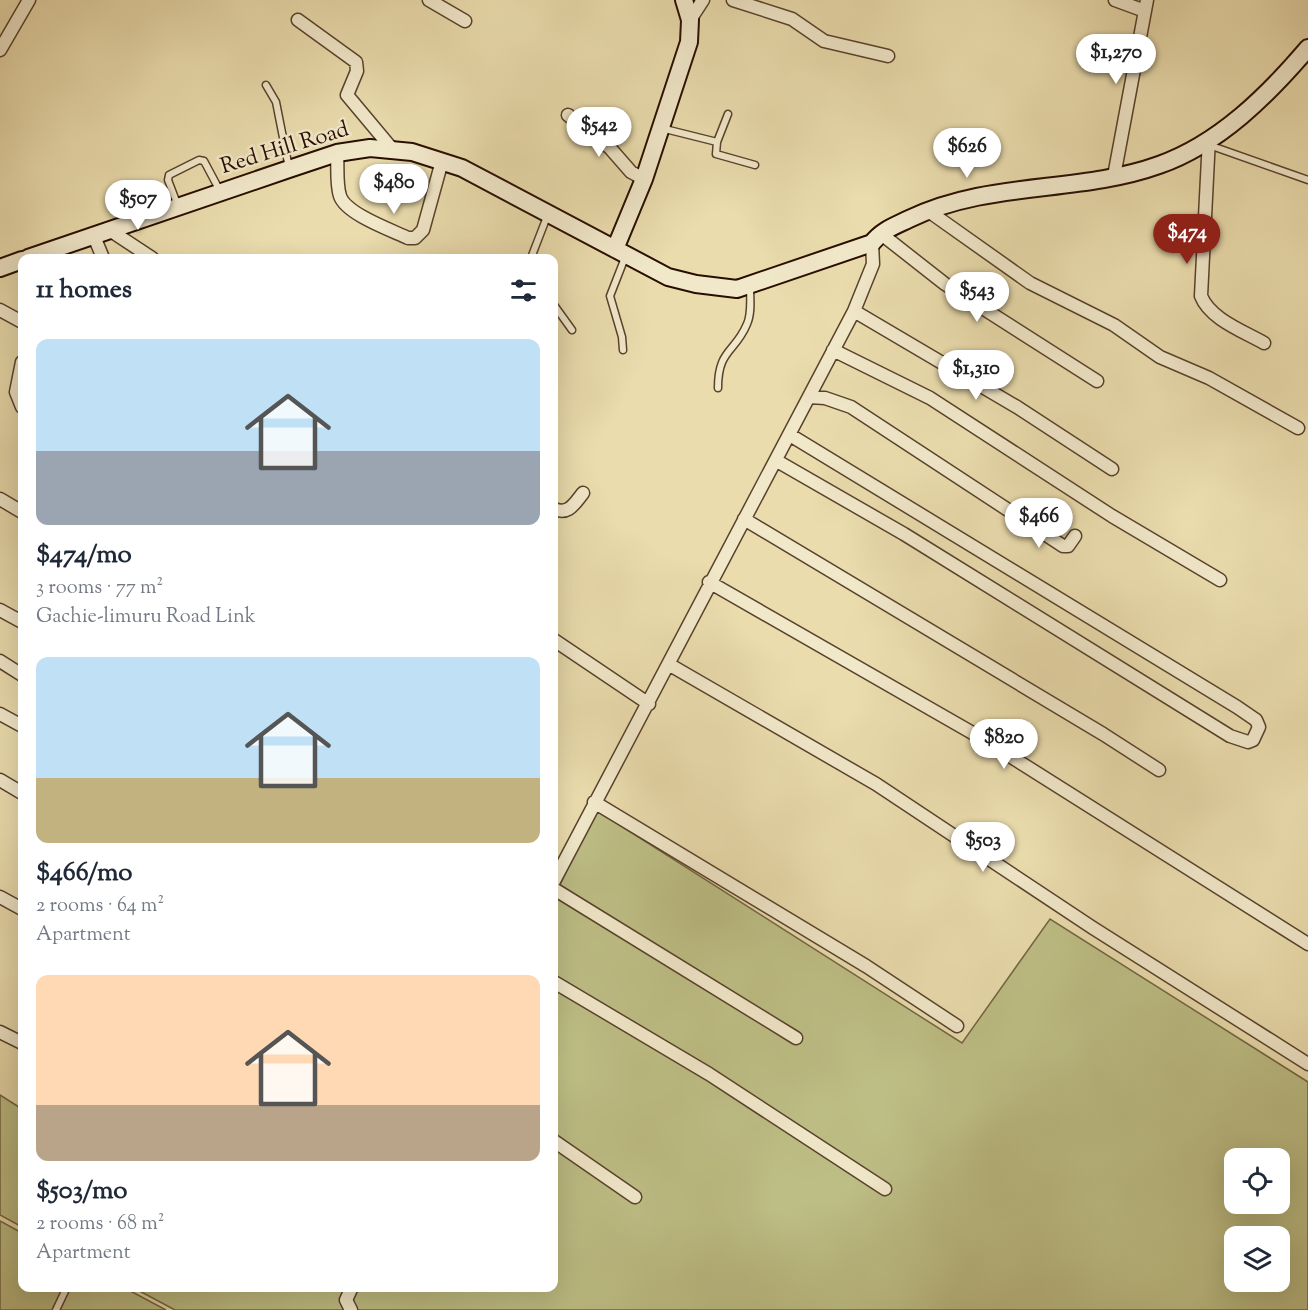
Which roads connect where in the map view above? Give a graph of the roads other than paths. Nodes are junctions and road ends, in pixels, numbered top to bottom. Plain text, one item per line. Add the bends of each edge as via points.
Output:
1 (29, 0) edge
2 (429, 0) edge
3 (684, 0) edge
4 (703, 0) edge
5 (733, 0) edge
6 (1114, 0) edge
7 (1146, 5) edge
8 (298, 20) dead end
9 (690, 20) junction
10 (465, 21) dead end
11 (1308, 48) edge
12 (0, 50) edge
13 (888, 56) dead end
14 (266, 85) dead end
15 (728, 114) dead end
16 (567, 115) dead end
17 (661, 128) junction
18 (717, 142) junction
19 (1209, 142) junction
20 (393, 150) junction
21 (337, 153) junction
22 (442, 161) junction
23 (755, 165) dead end
24 (289, 169) junction
25 (1114, 176) junction
26 (644, 179) junction
27 (1308, 180) edge
28 (221, 192) junction
29 (178, 206) junction
30 (927, 210) junction
31 (548, 213) junction
32 (100, 231) junction
33 (876, 238) junction
34 (620, 252) junction
35 (39, 254) edge
36 (103, 254) edge
37 (144, 254) edge
38 (533, 254) edge
39 (18, 261) edge
40 (0, 268) edge
41 (750, 285) junction
42 (0, 310) edge
43 (558, 311) edge
44 (854, 311) junction
45 (18, 320) edge
46 (572, 330) dead end
47 (1264, 343) dead end
48 (623, 350) dead end
49 (833, 350) junction
50 (1097, 381) dead end
51 (18, 382) edge
52 (718, 388) dead end
53 (18, 397) edge
54 (809, 397) junction
55 (1299, 428) dead end
56 (790, 435) junction
57 (777, 461) junction
58 (1112, 469) dead end
59 (583, 493) dead end
60 (0, 500) edge
61 (18, 510) edge
62 (558, 510) edge
63 (744, 519) junction
64 (1075, 536) dead end
65 (1220, 580) dead end
66 (709, 582) junction
67 (0, 610) edge
68 (18, 620) edge
69 (558, 643) edge
70 (0, 661) edge
71 (670, 665) junction
72 (18, 672) edge
73 (649, 704) junction
74 (0, 714) edge
75 (18, 724) edge
76 (1159, 770) dead end
77 (0, 780) edge
78 (18, 791) edge
79 (594, 802) junction
80 (558, 873) edge
81 (558, 891) edge
82 (0, 897) edge
83 (18, 907) edge
84 (1308, 944) edge
85 (558, 984) edge
86 (957, 1026) dead end
87 (0, 1032) edge
88 (796, 1038) dead end
89 (18, 1041) edge
90 (1308, 1064) edge
91 (558, 1144) edge
92 (885, 1189) dead end
93 (635, 1197) dead end
94 (65, 1292) edge
95 (350, 1292) edge
96 (56, 1310) edge
97 (351, 1310) edge

1 - 12 street
2 - 10 street
3 - 9 street
4 - 9 street
5 - 13 street via 792,20 824,40
6 - 7 street
7 - 25 street
8 - 20 street via 356,62 357,71 347,95
9 - 17 street via 689,42
11 - 19 street, Red Hill Road via 1281,79
14 - 24 lane via 276,102
15 - 18 lane
16 - 26 street
17 - 18 lane
17 - 26 street
18 - 23 lane via 714,150 720,157
19 - 25 street, Red Hill Road via 1158,165
19 - 27 lane
19 - 47 street via 1201,296 1215,314
20 - 21 street, Red Hill Road via 370,147
20 - 22 street, Red Hill Road
21 - 22 street via 340,195 346,205 408,238 415,238 423,230
21 - 24 street, Red Hill Road
22 - 31 street, Red Hill Road
24 - 28 street, Red Hill Road
25 - 30 street, Red Hill Road via 973,196
26 - 34 street
28 - 29 street, Red Hill Road
28 - 29 lane via 200,160 169,175
29 - 32 street, Red Hill Road
30 - 33 street, Red Hill Road
30 - 55 street via 1030,283 1114,325 1160,357 1209,378
31 - 34 street, Red Hill Road
31 - 38 lane
32 - 35 street, Red Hill Road
32 - 36 street
32 - 37 street
33 - 41 street, Red Hill Road
33 - 44 street via 873,264
33 - 50 street
34 - 41 street, Red Hill Road via 668,277 737,289
34 - 48 lane via 610,296
39 - 40 street
41 - 52 lane via 748,324 722,357
42 - 45 street
43 - 46 lane
44 - 49 street
44 - 58 street via 1017,407
49 - 54 street
49 - 65 street via 930,398 1112,516
51 - 53 street
54 - 56 street
54 - 64 street via 851,407 1063,546 1068,546
56 - 57 street
56 - 57 street via 1237,707 1256,720 1257,733 1248,742 1230,736 914,540
57 - 63 street
59 - 62 street via 569,510
60 - 61 street
63 - 66 street
63 - 76 street
66 - 71 street
66 - 84 street via 983,739
67 - 68 street
69 - 73 street
70 - 72 street
71 - 73 street
71 - 90 street via 876,784
73 - 79 street
74 - 75 street
77 - 78 street
79 - 80 street
79 - 86 street via 866,966
81 - 88 street
82 - 83 street
85 - 92 street via 709,1074
87 - 89 street
91 - 93 street
94 - 96 lane
95 - 97 street via 346,1300

